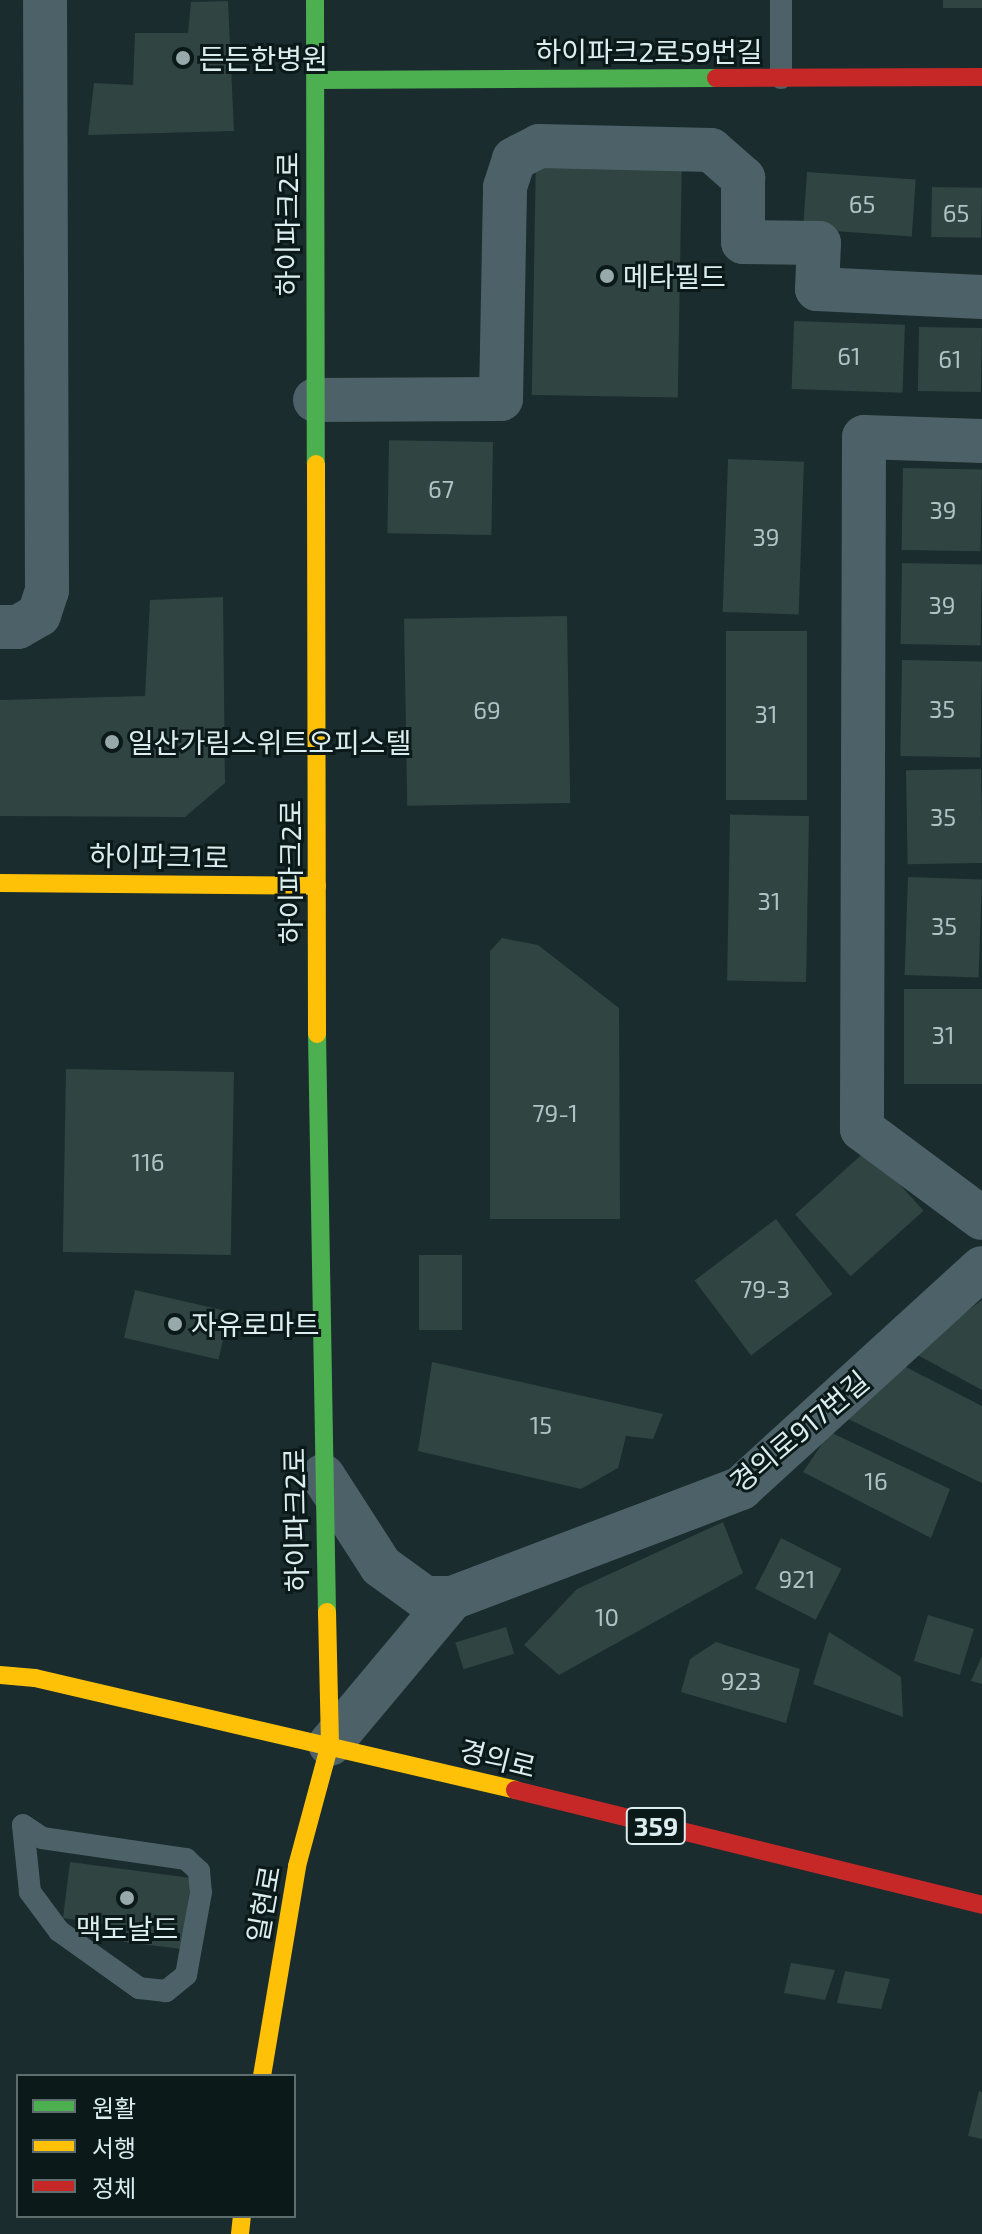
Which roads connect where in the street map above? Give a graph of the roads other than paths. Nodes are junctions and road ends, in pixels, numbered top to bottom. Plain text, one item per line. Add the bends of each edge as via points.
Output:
1 (45, 0) edge
2 (315, 0) edge
3 (781, 0) edge
4 (982, 77) edge
5 (781, 78) junction
6 (316, 80) junction
7 (982, 297) edge
8 (315, 400) junction
9 (982, 441) edge
10 (0, 627) edge
11 (0, 883) edge
12 (317, 886) junction
13 (982, 1218) edge
14 (982, 1268) edge
15 (323, 1476) junction
16 (452, 1598) junction
17 (0, 1675) edge
18 (330, 1744) junction
19 (23, 1825) joint
20 (982, 1905) edge
21 (262, 2074) edge

1 - 10 street via 47,591 39,615 18,627
2 - 6 street, 하이파크2로
3 - 5 lane
4 - 5 street, 하이파크2로59번길
5 - 6 street, 하이파크2로59번길
6 - 8 street, 하이파크2로
7 - 8 street via 817,289 819,243 743,242 743,178 711,150 539,146 514,159 505,187 501,399
8 - 12 street, 하이파크2로
9 - 13 street via 864,437 862,1081 862,1129
11 - 12 street, 하이파크1로
12 - 15 street, 하이파크2로
14 - 16 street, 경의로917번길 via 741,1488
15 - 16 street via 381,1566 425,1598
15 - 18 street, 하이파크2로
16 - 18 street
17 - 18 street, 경의로 / 359 via 35,1678
18 - 20 street, 경의로 / 359
18 - 21 street, 일현로 via 297,1866
19 - 19 lane via 30,1892 59,1931 139,1988 166,1991 186,1975 201,1892 199,1871 186,1859 42,1838

